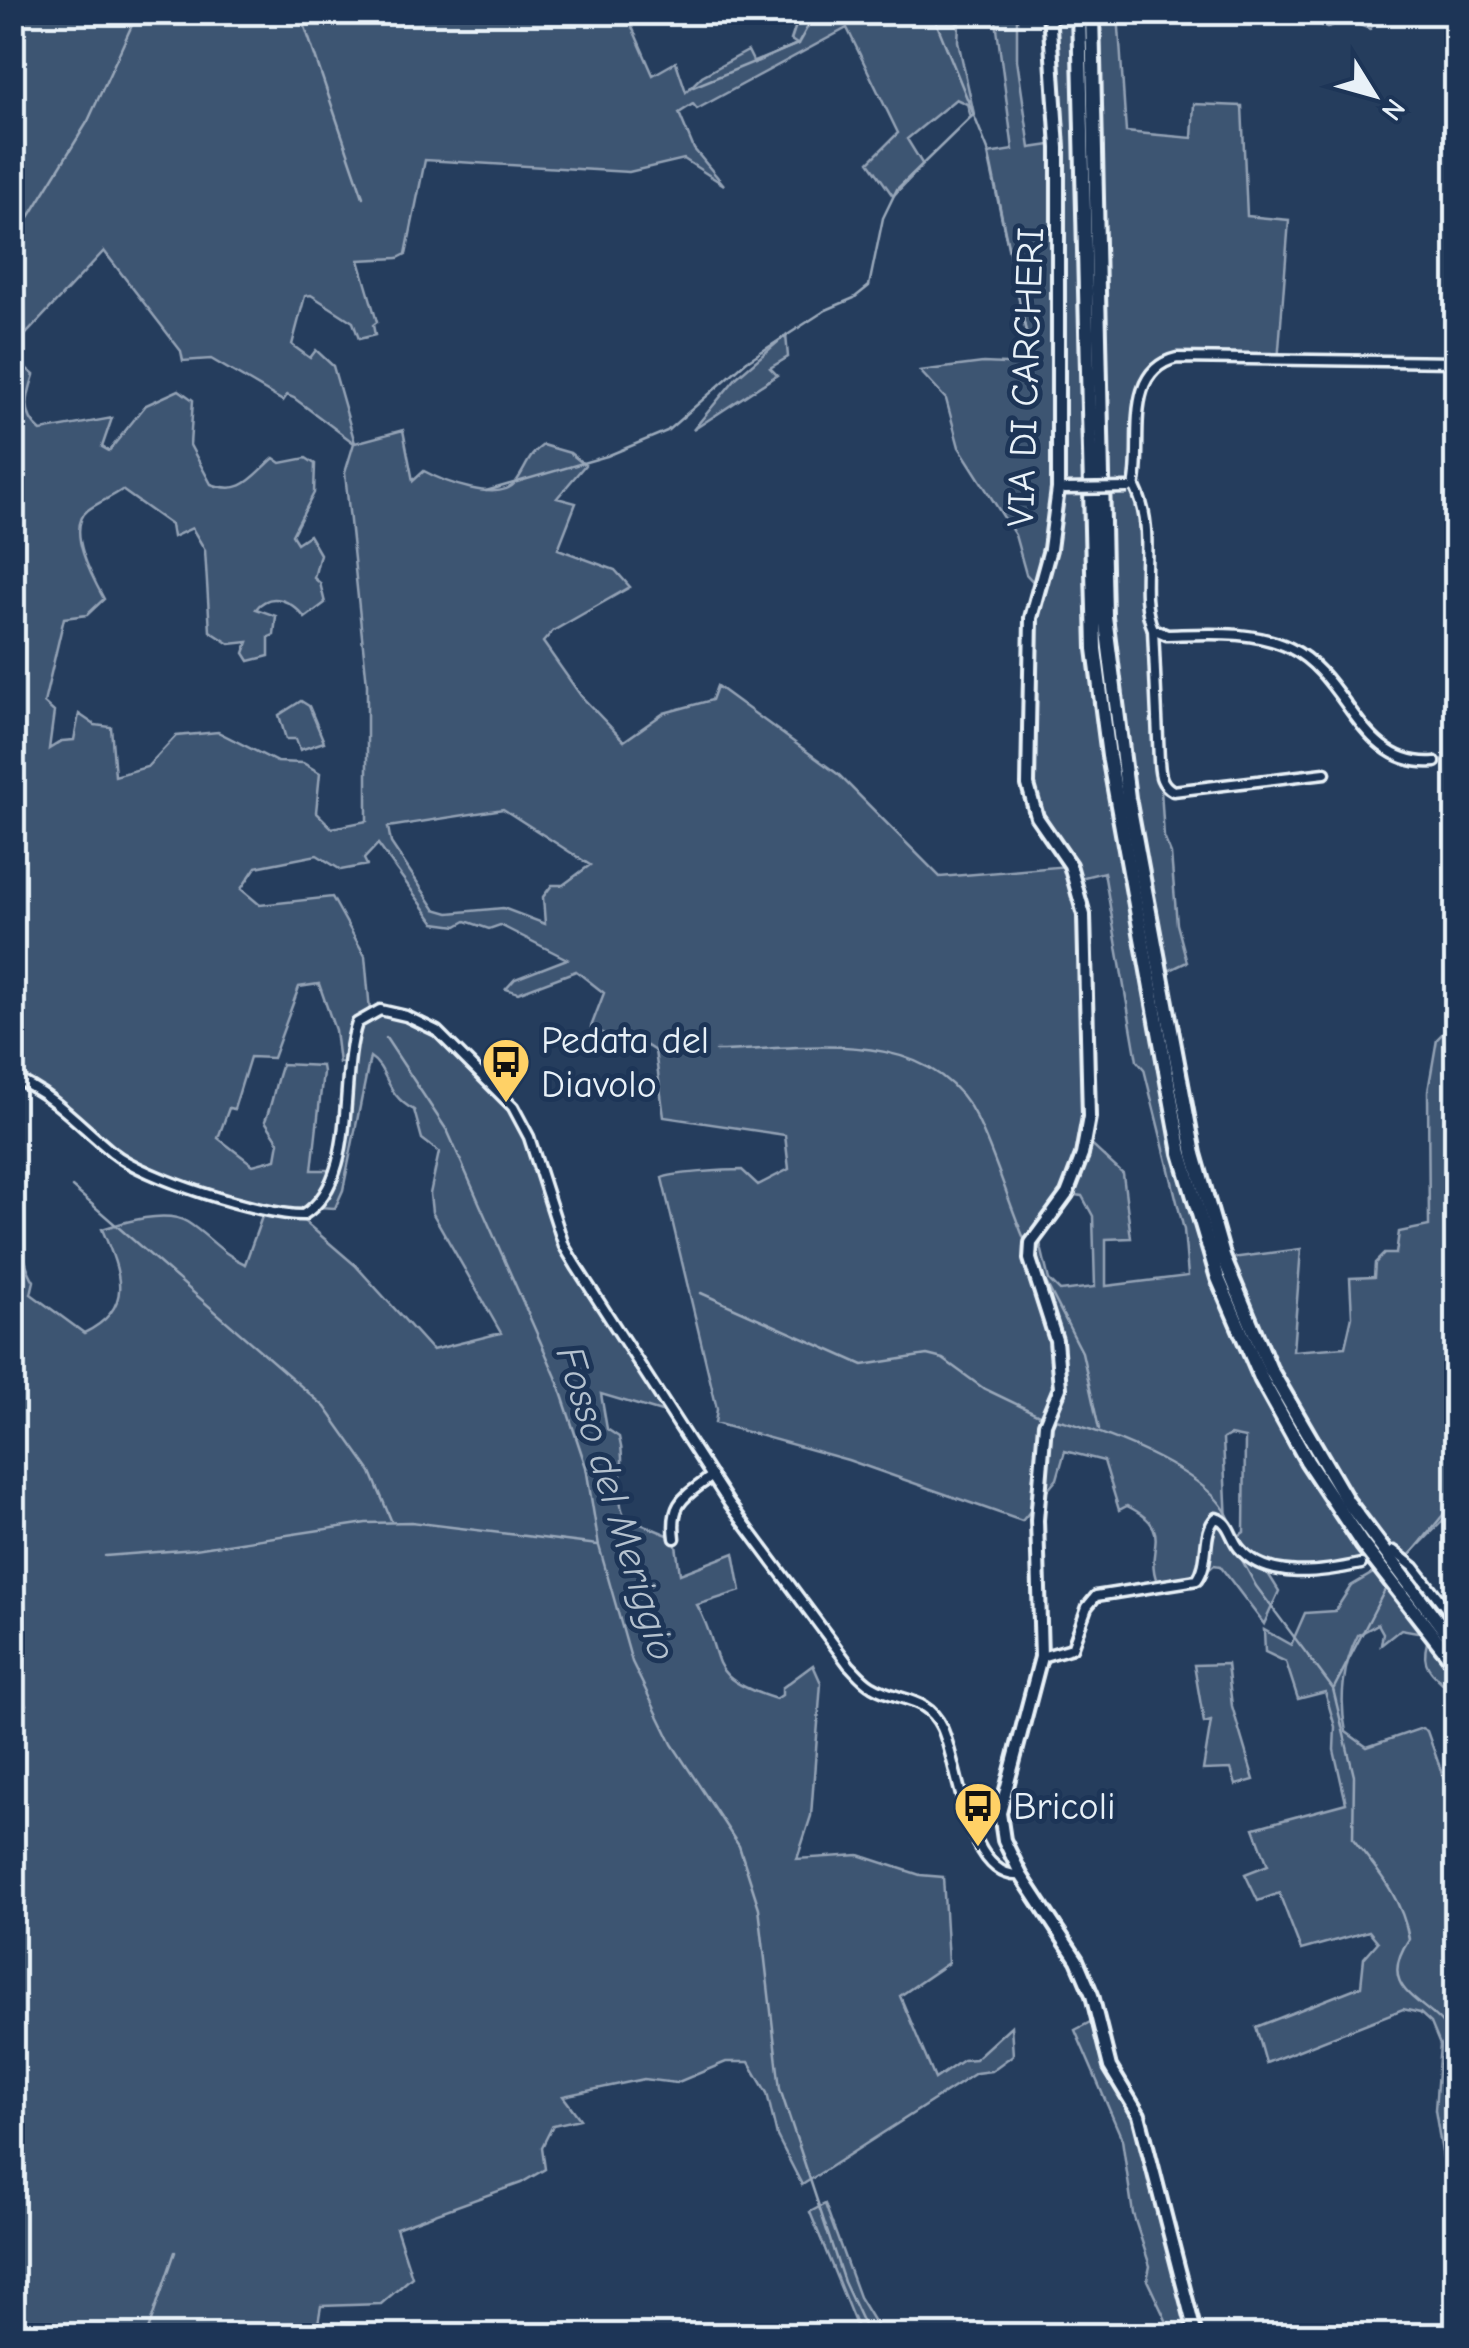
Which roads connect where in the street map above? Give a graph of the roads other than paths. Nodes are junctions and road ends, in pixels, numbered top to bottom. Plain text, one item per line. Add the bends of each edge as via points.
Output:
1 (1049, 12) edge
2 (1079, 12) edge
3 (1092, 12) edge
4 (1456, 362) edge
5 (1131, 488) junction
6 (1061, 489) junction
7 (1153, 629) junction
8 (1435, 762) dead end
9 (1325, 773) dead end
10 (12, 1077) edge
11 (712, 1476) junction
12 (675, 1538) dead end
13 (1394, 1551) dead end
14 (1361, 1564) dead end
15 (1456, 1621) edge
16 (1456, 1646) edge
17 (1041, 1657) junction
18 (1456, 1665) edge
19 (1021, 1875) junction
20 (1196, 2336) edge

1 - 6 street, VIA DI CARCHERI via 1058,148
2 - 18 highway via 1095,649 1181,1152 1218,1278 1262,1380 1362,1544
3 - 16 highway via 1105,616 1126,782 1194,1154 1224,1260 1270,1369 1347,1501
4 - 5 street via 1160,362 1144,380
5 - 6 street, bridge
5 - 7 street via 1143,503
6 - 17 street, VIA DI CARCHERI via 1031,618 1028,785 1037,817 1070,866 1084,915 1089,1118 1067,1194 1031,1242 1061,1376 1043,1439 1036,1550
7 - 8 street via 1264,639 1290,648 1313,662 1382,748
7 - 9 street via 1159,760 1167,788
10 - 11 street via 78,1118 124,1160 224,1201 303,1215 325,1195 339,1153 357,1023 380,1010 437,1032 522,1122 564,1246
11 - 12 street via 678,1503
11 - 19 street via 849,1666 870,1685 917,1700 938,1720 986,1859 1002,1872
13 - 15 street
14 - 17 street via 1304,1571 1262,1566 1216,1518 1197,1580 1096,1596 1072,1648
17 - 19 street, VIA DI CARCHERI via 1000,1813
19 - 20 street, VIA DI CARCHERI via 1078,1960 1110,2067 1139,2115

